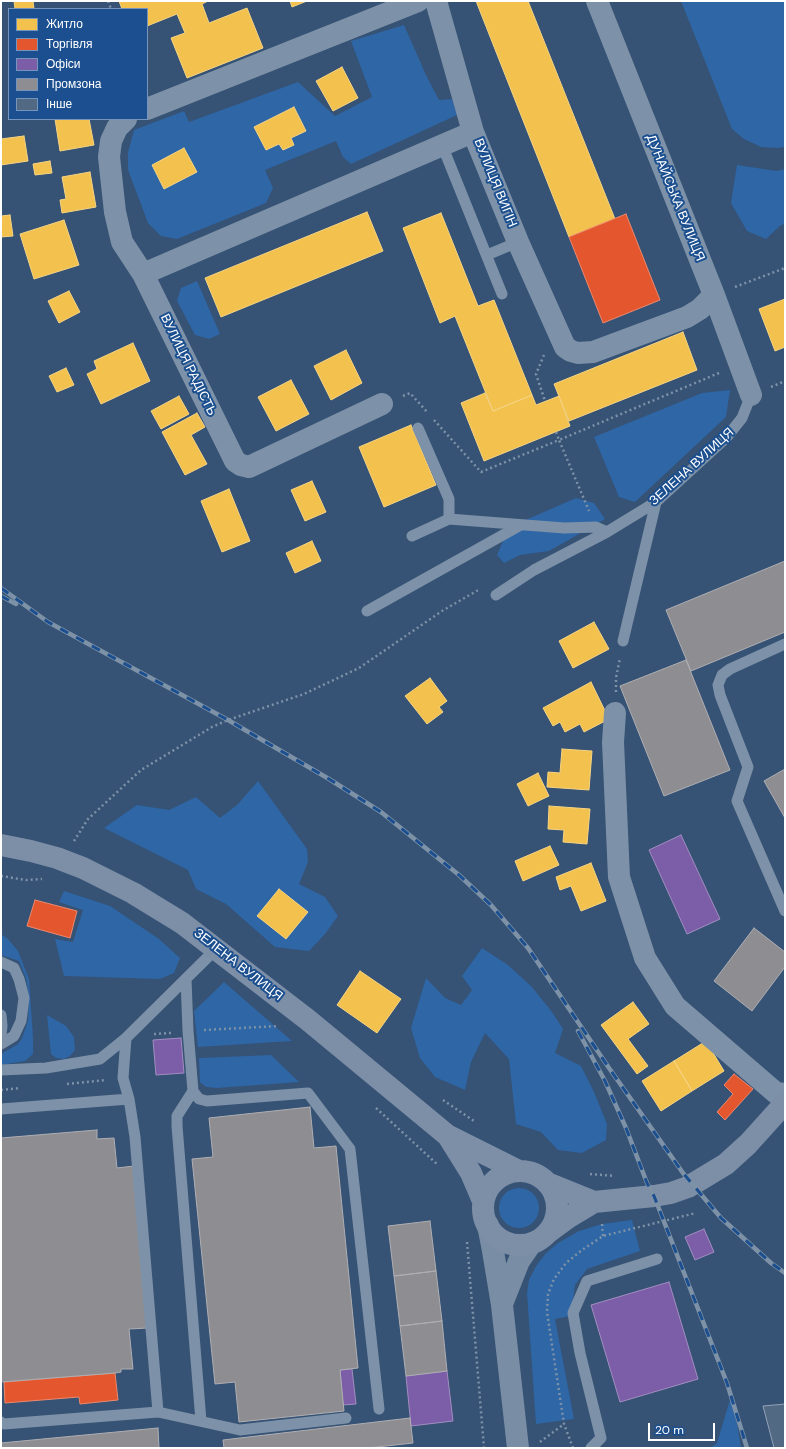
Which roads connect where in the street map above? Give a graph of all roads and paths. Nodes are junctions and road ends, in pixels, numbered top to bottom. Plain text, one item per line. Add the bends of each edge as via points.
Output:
1 (418, 1) edge
2 (436, 1) edge
3 (597, 1) edge
4 (148, 109) edge
5 (125, 120) edge
6 (474, 132) junction
7 (442, 145) junction
8 (518, 242) junction
9 (487, 255) junction
10 (785, 268) edge
11 (144, 274) junction
12 (502, 294) dead end
13 (714, 295) junction
14 (740, 365) junction
15 (751, 395) joint
16 (382, 404) joint
17 (418, 428) dead end
18 (556, 432) dead end
19 (559, 440) junction
20 (656, 502) junction
21 (449, 519) junction
22 (519, 526) junction
23 (602, 529) junction
24 (412, 536) dead end
25 (482, 587) dead end
26 (496, 595) dead end
27 (368, 611) dead end
28 (623, 641) joint
29 (785, 644) edge
30 (615, 713) joint
31 (73, 844) dead end
32 (1, 846) edge
33 (785, 911) edge
34 (217, 948) junction
35 (1, 962) edge
36 (186, 979) junction
37 (1, 1015) edge
38 (1, 1035) edge
39 (126, 1038) junction
40 (1, 1044) edge
41 (1, 1070) edge
42 (193, 1092) junction
43 (785, 1094) edge
44 (437, 1096) dead end
45 (129, 1099) junction
46 (785, 1104) edge
47 (1, 1110) edge
48 (476, 1123) dead end
49 (447, 1135) junction
50 (519, 1171) junction
51 (586, 1174) dead end
52 (616, 1176) dead end
53 (547, 1182) junction
54 (483, 1201) junction
55 (594, 1202) junction
56 (696, 1213) dead end
57 (602, 1224) dead end
58 (488, 1225) junction
59 (538, 1239) junction
60 (657, 1259) dead end
61 (502, 1305) junction
62 (379, 1409) dead end
63 (158, 1412) junction
64 (346, 1418) dead end
65 (201, 1421) junction
66 (1, 1422) edge
67 (527, 1447) edge
68 (573, 1448) edge
69 (591, 1448) edge

1 - 4 street
2 - 6 street
3 - 13 street, ДУНАЙСЬКА ВУЛИЦЯ
5 - 11 street, ВУЛИЦЯ РАДІСТЬ via 117,128 111,141 109,157 115,212 122,242
6 - 7 street, ВУЛИЦЯ ВИГІН
6 - 8 street, ВУЛИЦЯ ВИГІН
7 - 9 lane
7 - 11 street, ВУЛИЦЯ ВИГІН
8 - 9 lane
8 - 13 street, ВУЛИЦЯ ВИГІН via 565,347 578,353 593,352 687,317 700,309
9 - 12 lane
10 - 13 path
11 - 16 street, ВУЛИЦЯ РАДІСТЬ via 235,461 241,465 249,467
13 - 14 street, ДУНАЙСЬКА ВУЛИЦЯ
14 - 15 street, ДУНАЙСЬКА ВУЛИЦЯ
14 - 19 path
15 - 20 lane, ЗЕЛЕНА ВУЛИЦЯ via 742,418 726,438
16 - 19 path via 410,393 481,472
17 - 21 lane via 449,499
18 - 19 path
19 - 23 path
20 - 23 lane, ЗЕЛЕНА ВУЛИЦЯ
20 - 28 lane
21 - 22 lane
21 - 24 lane
22 - 23 lane
22 - 27 lane
23 - 26 lane, ЗЕЛЕНА ВУЛИЦЯ
25 - 31 path via 359,668 304,694 212,727 141,770 88,819
28 - 30 path via 616,678
29 - 33 lane via 730,669 722,675 718,685 748,767 737,801
30 - 43 street via 613,742 619,877 645,958 675,1006 776,1093
32 - 34 main road, ЗЕЛЕНА ВУЛИЦЯ via 31,851 83,868 133,893
34 - 36 lane
34 - 49 main road, ЗЕЛЕНА ВУЛИЦЯ
35 - 40 lane via 14,968 24,998 21,1020 14,1036
36 - 39 lane
36 - 42 lane
37 - 38 lane
39 - 41 lane via 100,1059 46,1068
39 - 45 lane via 123,1078
42 - 62 lane via 199,1099 207,1101 308,1093 350,1149
42 - 65 lane via 177,1116 177,1126
44 - 48 path
45 - 47 lane
45 - 63 lane via 135,1137
46 - 55 main road via 726,1164 688,1187 654,1196
49 - 50 main road, ЗЕЛЕНА ВУЛИЦЯ
49 - 54 main road, ЗЕЛЕНА ВУЛИЦЯ via 471,1173
50 - 53 main road via 532,1173
50 - 54 main road via 507,1173 496,1180 488,1189
51 - 52 path
53 - 55 main road
53 - 59 main road via 554,1194 555,1220
54 - 58 main road
55 - 59 main road via 569,1216
56 - 57 path via 603,1236
58 - 59 main road via 495,1236 505,1243 516,1246
58 - 61 main road
59 - 61 main road via 523,1254
60 - 69 lane via 586,1281 573,1313 601,1438
61 - 67 main road
63 - 65 lane
63 - 66 lane via 4,1424
64 - 65 lane via 240,1430
67 - 68 path via 564,1424

